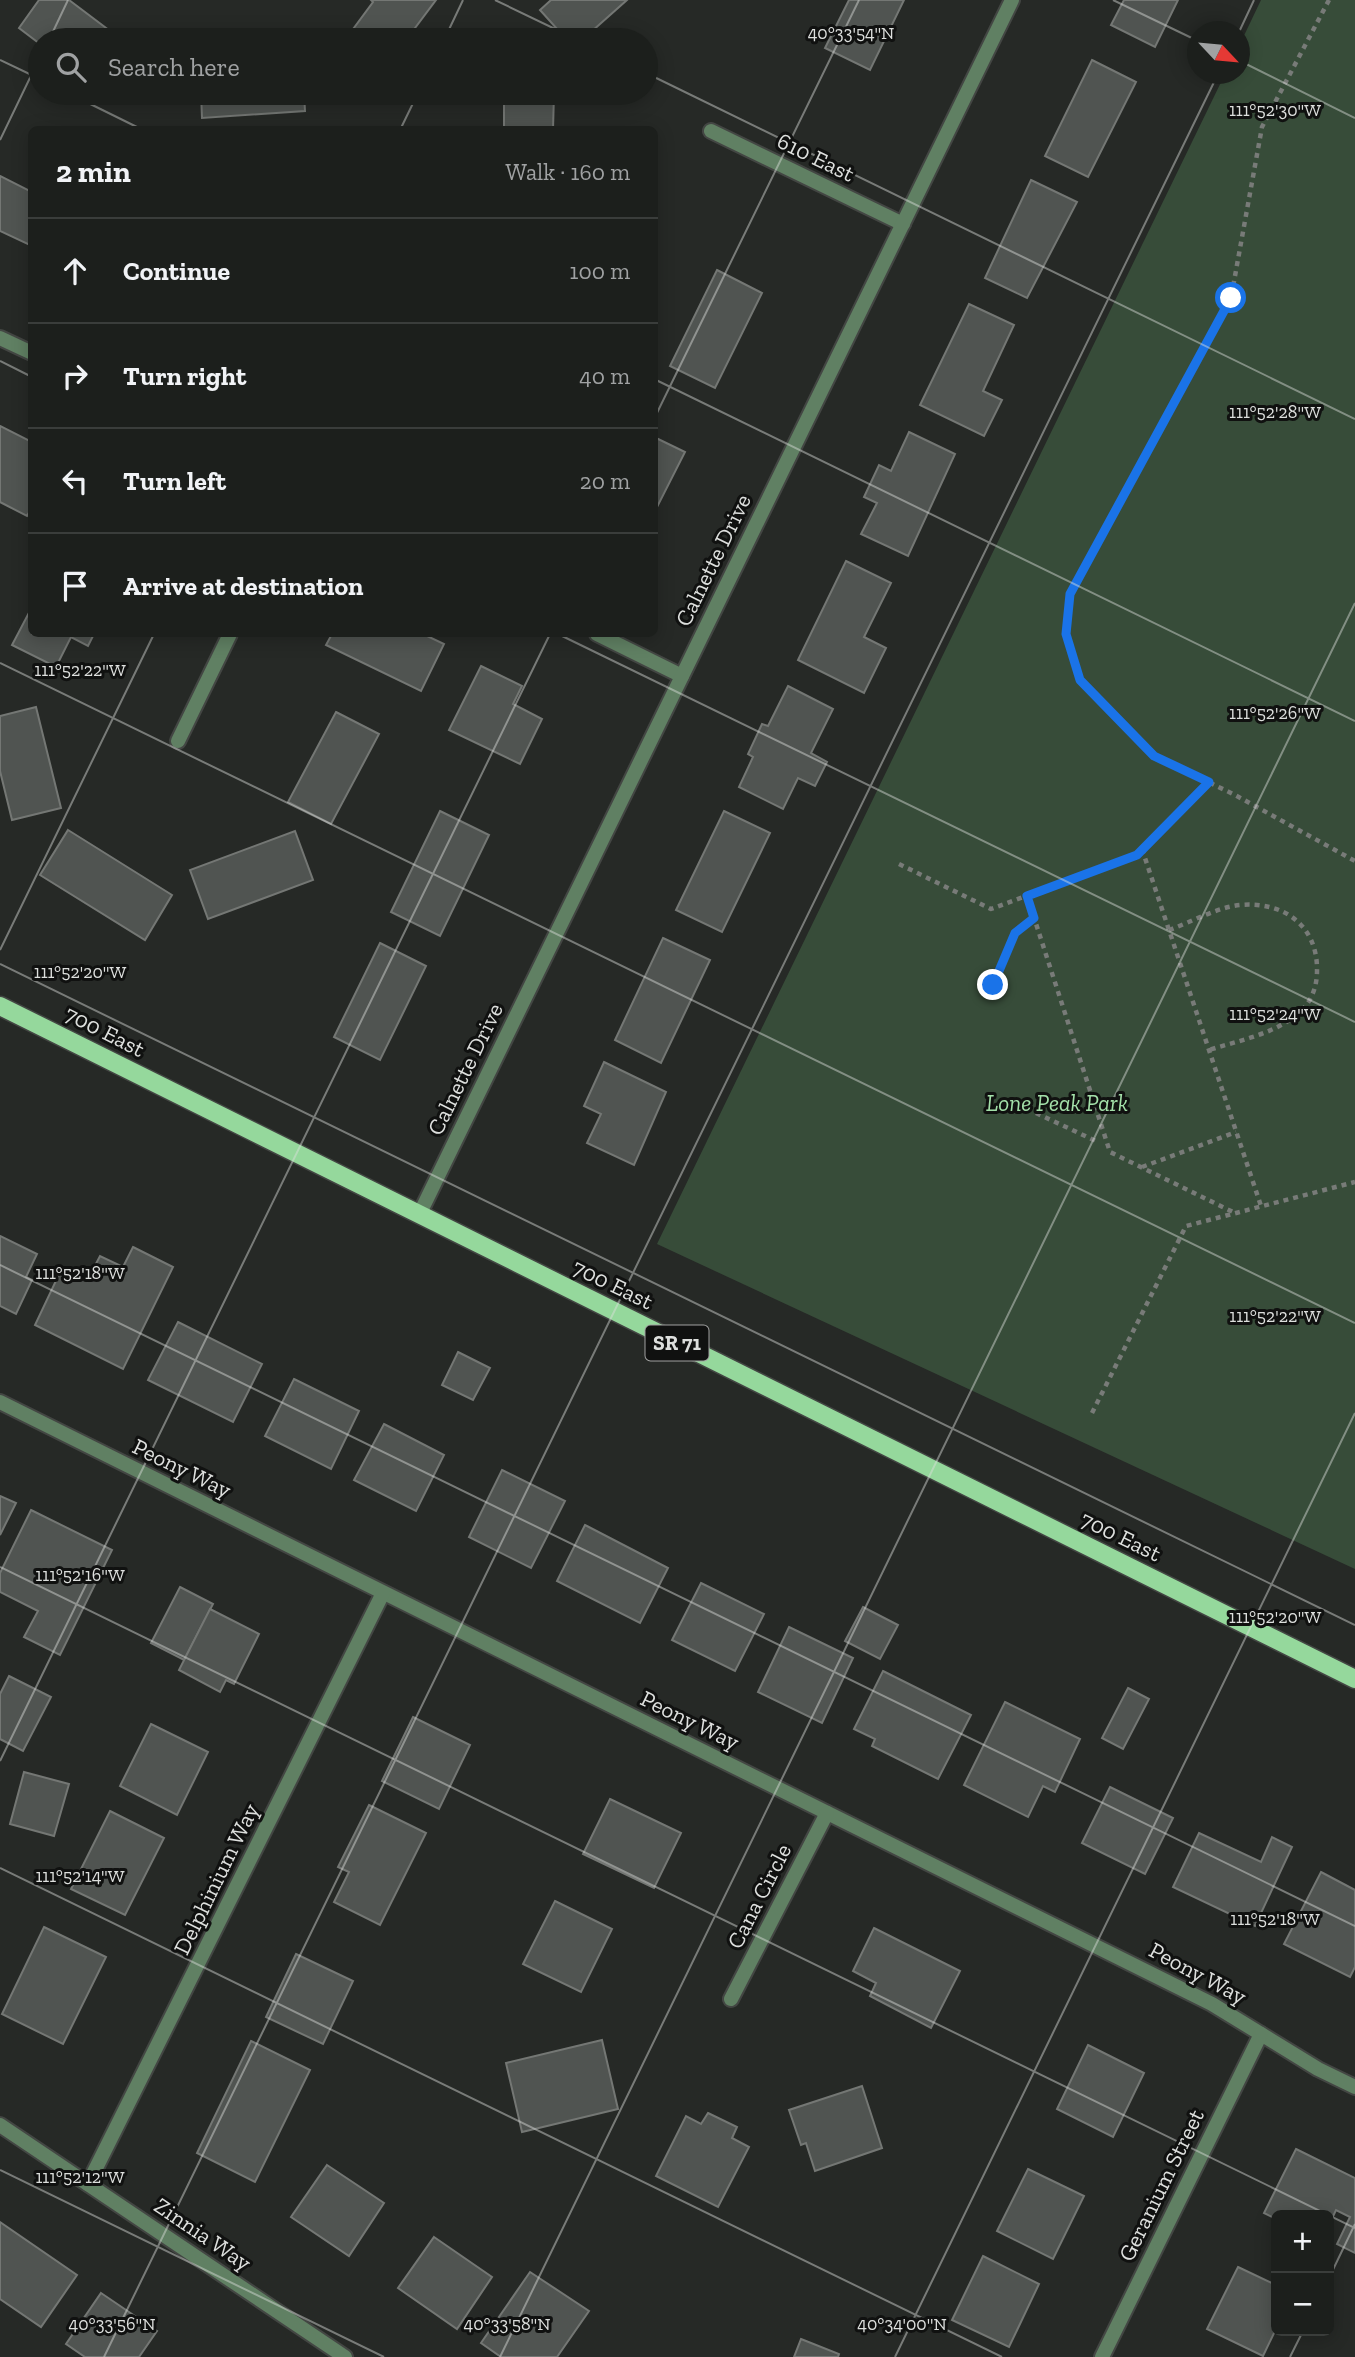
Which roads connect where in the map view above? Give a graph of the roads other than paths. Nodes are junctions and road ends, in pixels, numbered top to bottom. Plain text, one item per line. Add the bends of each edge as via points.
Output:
1 (1012, 0) edge
2 (711, 131) dead end
3 (902, 224) junction
4 (0, 338) edge
5 (28, 351) edge
6 (229, 637) edge
7 (603, 637) edge
8 (682, 676) junction
9 (178, 741) dead end
10 (0, 1006) edge
11 (419, 1215) junction
12 (0, 1402) edge
13 (383, 1593) junction
14 (1355, 1679) edge
15 (827, 1813) junction
16 (731, 1999) dead end
17 (1261, 2034) junction
18 (1355, 2087) edge
19 (0, 2125) edge
20 (89, 2185) junction
21 (345, 2357) edge
22 (1102, 2357) edge

1 - 3 street, Calnette Drive
2 - 3 street, 610 East
3 - 8 street, Calnette Drive
4 - 5 street
6 - 9 street
7 - 8 street
8 - 11 street, Calnette Drive
10 - 11 main road, 700 East / SR 71
11 - 14 main road, 700 East / SR 71
12 - 13 street, Peony Way
13 - 15 street, Peony Way
13 - 20 street, Delphinium Way
15 - 16 street, Cana Circle
15 - 17 street, Peony Way via 1213,2004
17 - 18 street, Peony Way
17 - 22 street, Geranium Street
19 - 20 street, Zinnia Way
20 - 21 street, Zinnia Way

